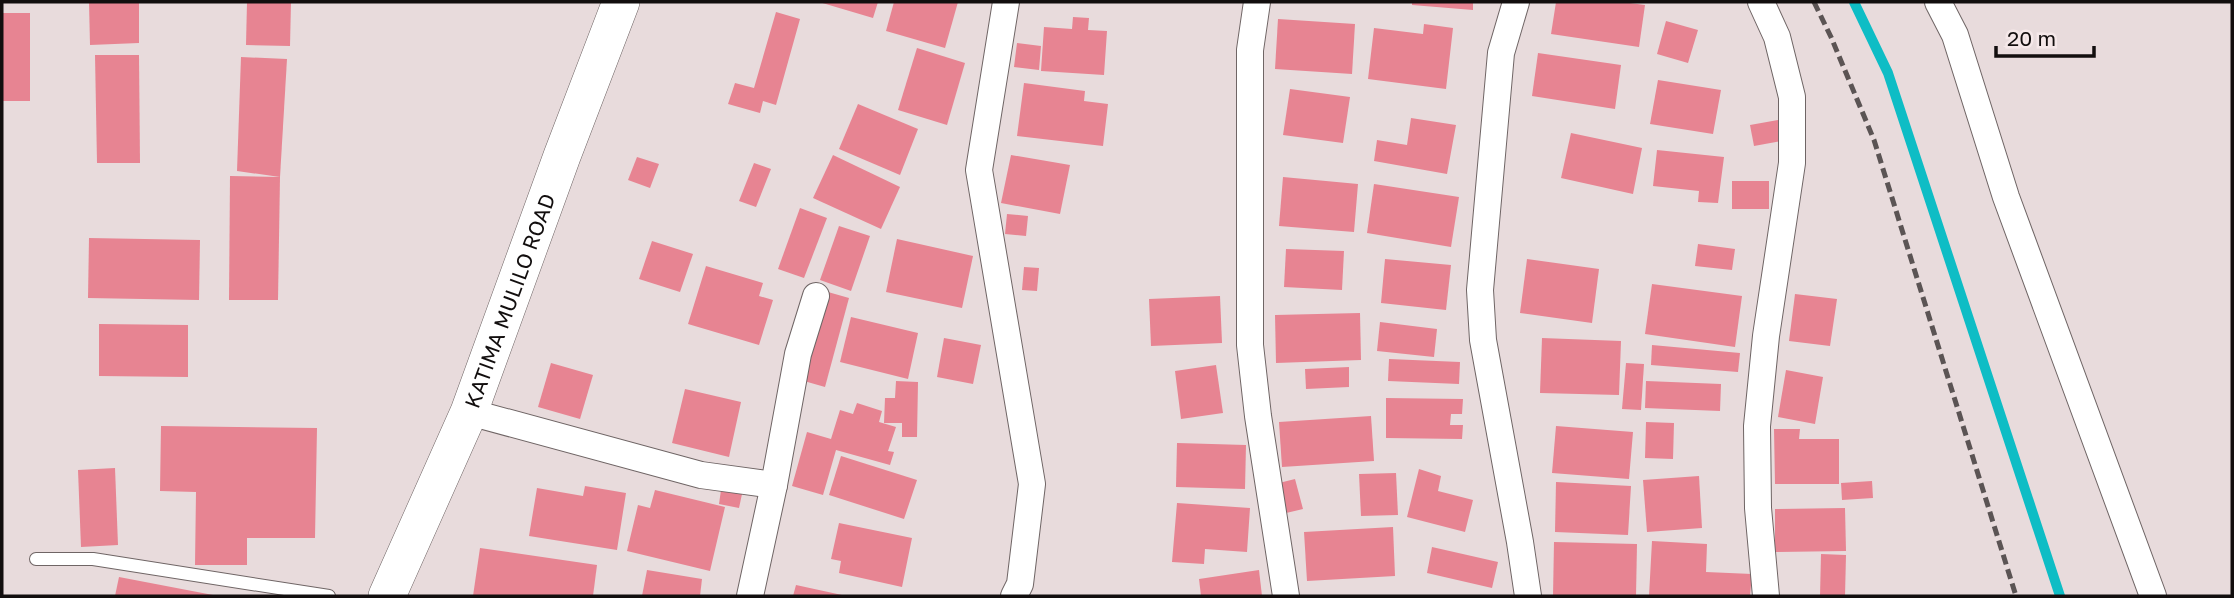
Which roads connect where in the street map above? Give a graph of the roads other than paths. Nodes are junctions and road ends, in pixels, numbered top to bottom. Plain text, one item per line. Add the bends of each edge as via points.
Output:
1 (621, 2) edge
2 (1006, 2) edge
3 (1257, 2) edge
4 (1516, 2) edge
5 (1761, 2) edge
6 (1938, 2) edge
7 (816, 296) dead end
8 (469, 412) junction
9 (774, 485) junction
10 (36, 559) dead end
11 (329, 596) edge
12 (387, 596) edge
13 (750, 596) edge
14 (1014, 596) edge
15 (1286, 596) edge
16 (1528, 596) edge
17 (1766, 596) edge
18 (2153, 596) edge

1 - 8 main road, KATIMA MULILO ROAD
2 - 14 street via 979,170 1032,484 1020,584
3 - 15 street via 1250,50 1250,345
4 - 16 street via 1501,53 1480,290 1483,340
5 - 17 street via 1777,37 1792,97 1792,163 1757,426
6 - 18 street via 1955,35 2006,197
7 - 9 street via 798,354
8 - 9 street via 701,475
8 - 12 main road, KATIMA MULILO ROAD
9 - 13 street
10 - 11 lane via 93,559

